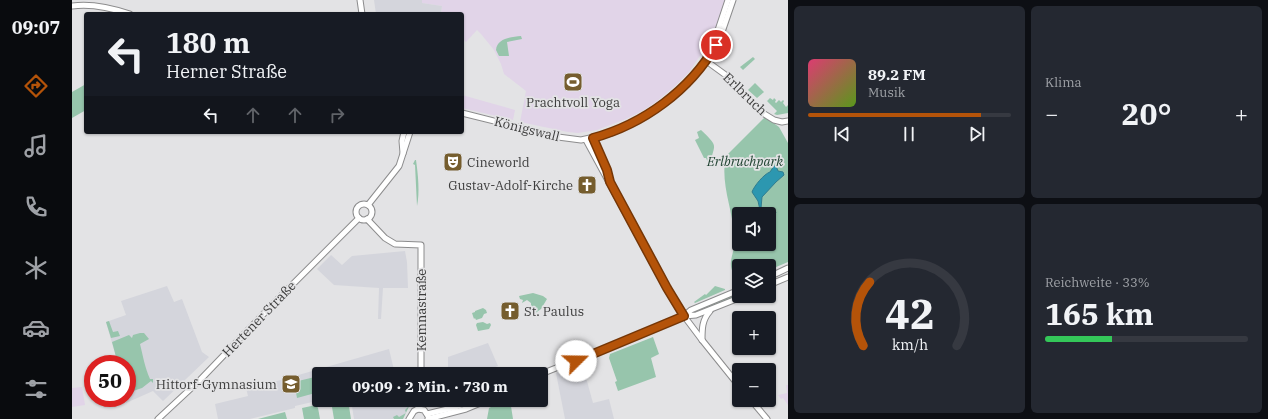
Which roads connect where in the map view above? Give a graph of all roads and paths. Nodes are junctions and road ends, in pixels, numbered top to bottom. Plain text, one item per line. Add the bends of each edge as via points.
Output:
1 (360, 0) edge
2 (728, 0) edge
3 (733, 0) edge
4 (72, 6) edge
5 (124, 12) edge
6 (362, 12) edge
7 (705, 60) junction
8 (464, 114) edge
9 (788, 121) edge
10 (404, 134) edge
11 (409, 134) edge
12 (593, 138) junction
13 (586, 140) junction
14 (403, 156) junction
15 (610, 182) junction
16 (368, 205) junction
17 (359, 218) junction
18 (368, 219) junction
19 (788, 268) edge
20 (776, 274) edge
21 (788, 277) edge
22 (776, 282) edge
23 (732, 293) edge
24 (732, 301) edge
25 (712, 309) junction
26 (684, 316) junction
27 (702, 340) junction
28 (421, 367) edge
29 (548, 371) edge
30 (732, 377) edge
31 (456, 407) edge
32 (469, 407) edge
33 (757, 407) edge
34 (418, 409) joint
35 (428, 417) edge
36 (158, 419) edge
37 (409, 419) edge
38 (767, 419) edge

1 - 6 main road
2 - 7 main road
3 - 7 main road via 716,45
4 - 5 main road via 93,5
7 - 9 main road, Erlbruch via 727,76 761,112 774,120
7 - 12 main road, Königswall via 682,88 656,108 617,130
8 - 13 main road, Königswall via 558,137
10 - 14 main road
11 - 14 main road, Hertener Straße
12 - 13 main road, Königswall
12 - 15 main road
13 - 15 main road
14 - 16 main road, Hertener Straße
15 - 26 main road
16 - 17 main road, Hertener Straße via 363,204 357,208
16 - 18 main road via 372,213
17 - 18 main road
17 - 36 main road, Hertener Straße via 200,380
18 - 28 main road, Kemnastraße via 385,238 395,244 421,245
19 - 20 main road
21 - 22 main road
23 - 26 main road via 691,310
24 - 25 main road
25 - 26 main road via 696,316
25 - 27 main road via 702,326
26 - 27 main road
26 - 29 main road
27 - 30 main road
31 - 35 main road
32 - 35 main road
33 - 38 main road
34 - 35 main road via 424,410
34 - 37 main road

